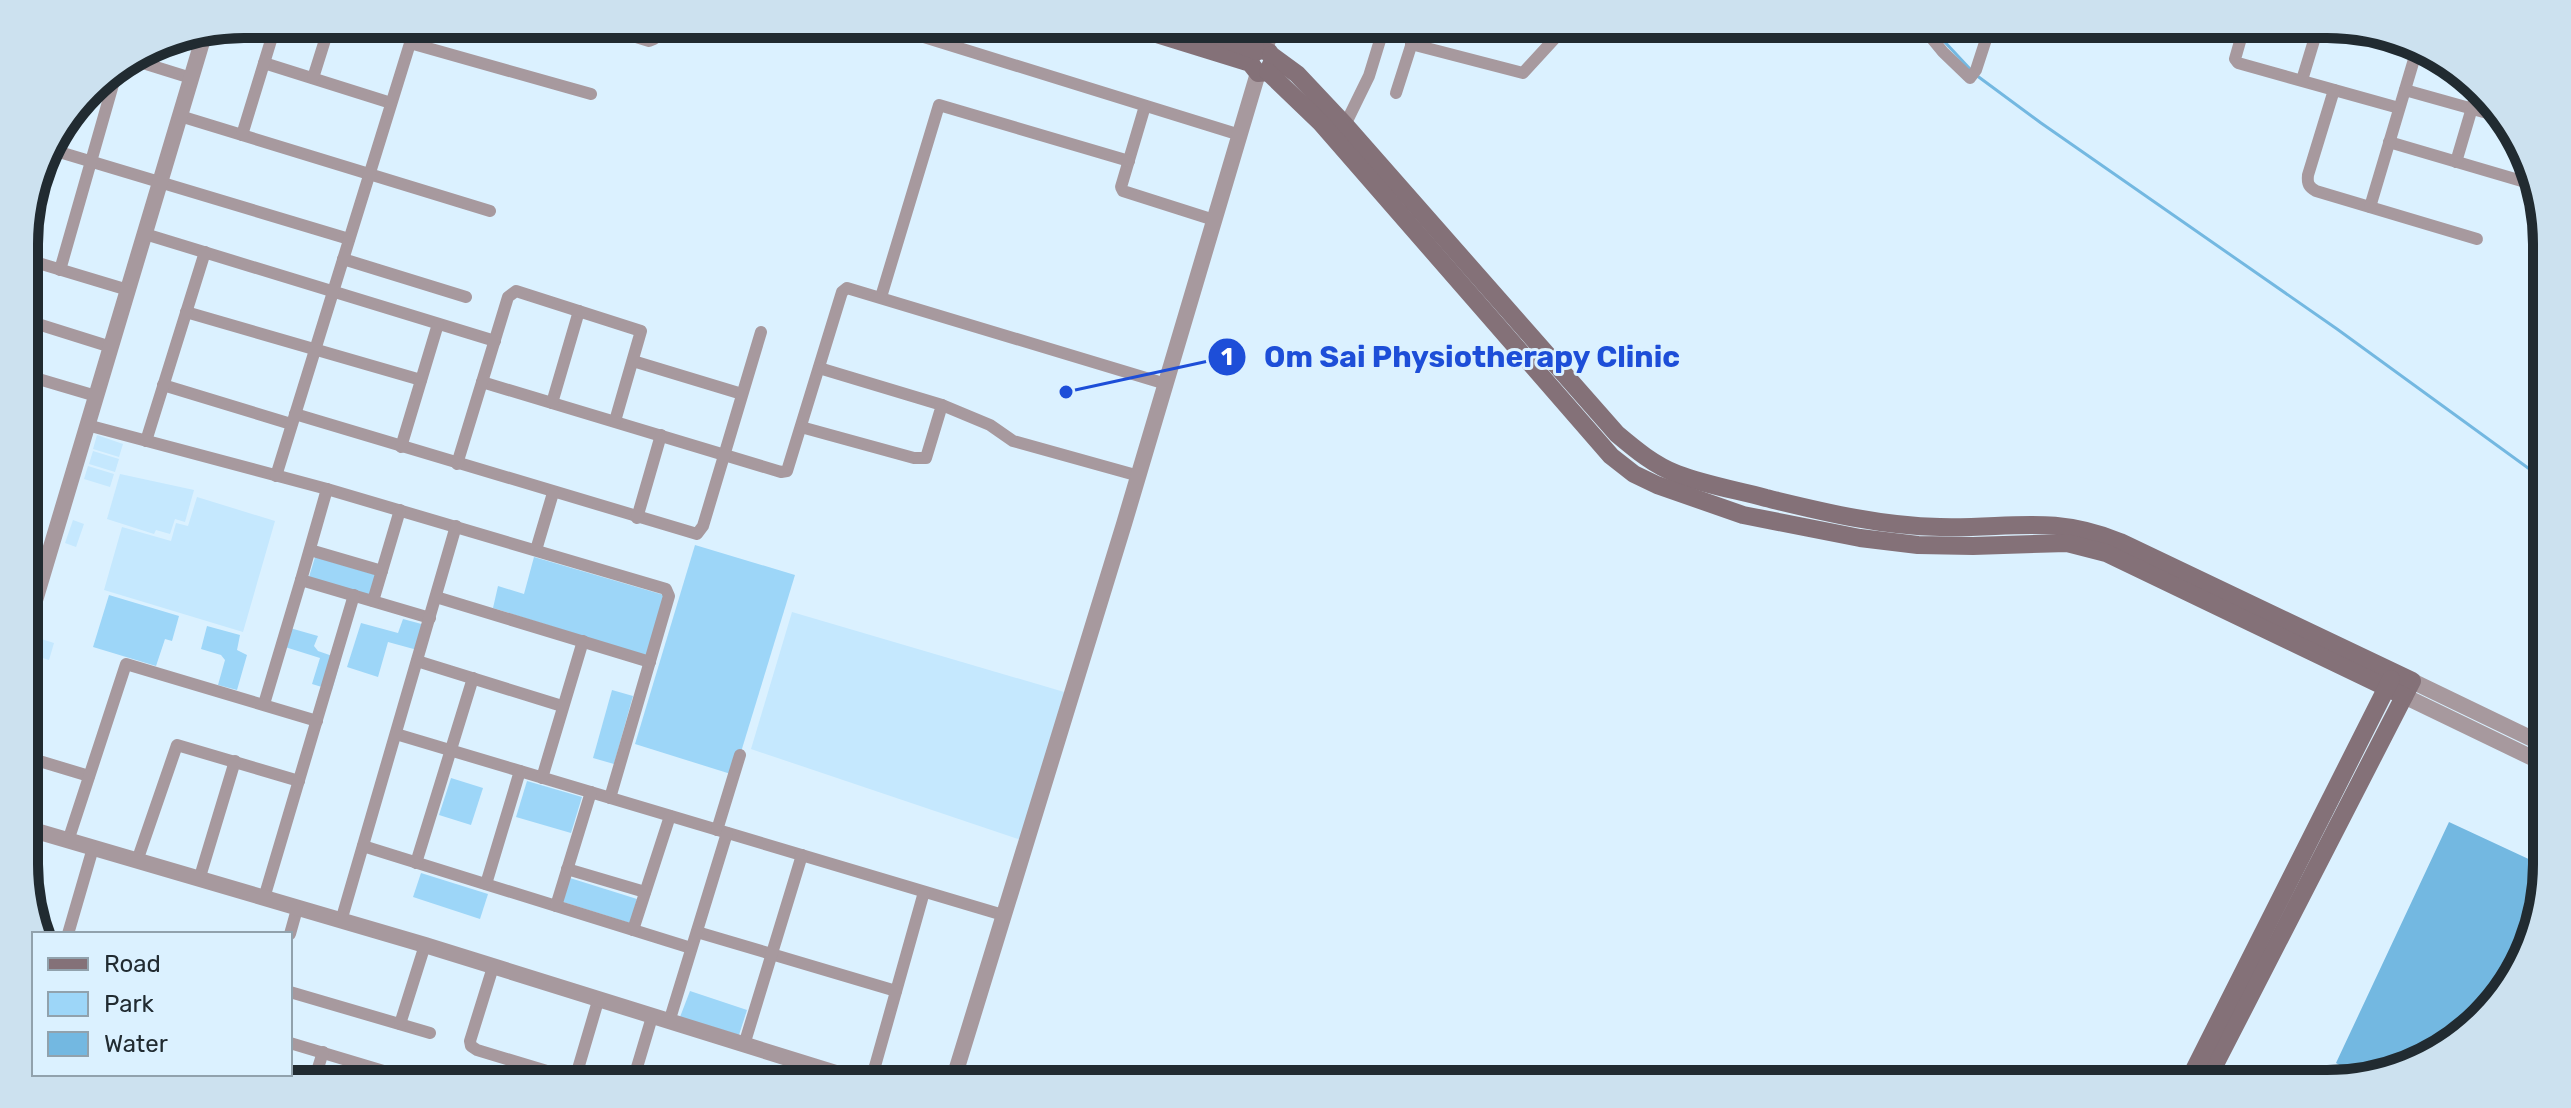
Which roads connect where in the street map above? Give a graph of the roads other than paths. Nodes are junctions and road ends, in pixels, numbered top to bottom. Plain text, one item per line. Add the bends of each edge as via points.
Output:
1 (272, 38) edge
2 (326, 38) edge
3 (412, 38) edge
4 (927, 38) edge
5 (1176, 38) edge
6 (1214, 38) edge
7 (1268, 38) edge
8 (1381, 38) edge
9 (1413, 38) edge
10 (1555, 38) edge
11 (1932, 38) edge
12 (1986, 38) edge
13 (2241, 38) edge
14 (2315, 38) edge
15 (202, 43) edge
16 (410, 43) junction
17 (1411, 44) junction
18 (2414, 58) edge
19 (1261, 61) junction
20 (264, 63) junction
21 (145, 64) edge
22 (191, 78) junction
23 (313, 78) junction
24 (2302, 80) junction
25 (113, 86) edge
26 (2334, 90) junction
27 (2405, 90) junction
28 (1396, 93) dead end
29 (591, 94) dead end
30 (2474, 99) edge
31 (391, 103) junction
32 (1145, 106) junction
33 (2399, 108) junction
34 (2471, 109) junction
35 (2485, 113) edge
36 (180, 116) junction
37 (1345, 125) junction
38 (242, 135) junction
39 (1240, 135) junction
40 (2389, 142) junction
41 (60, 152) edge
42 (91, 161) junction
43 (1129, 161) junction
44 (2456, 162) junction
45 (369, 175) junction
46 (2523, 181) edge
47 (160, 182) junction
48 (2370, 207) junction
49 (490, 211) dead end
50 (1214, 220) junction
51 (145, 234) junction
52 (349, 239) junction
53 (2477, 239) dead end
54 (205, 252) junction
55 (343, 259) junction
56 (38, 263) edge
57 (60, 270) junction
58 (128, 290) junction
59 (332, 291) junction
60 (466, 297) dead end
61 (881, 297) junction
62 (579, 311) junction
63 (186, 312) junction
64 (38, 324) edge
65 (438, 324) junction
66 (761, 332) dead end
67 (495, 341) junction
68 (111, 347) junction
69 (314, 350) junction
70 (633, 361) junction
71 (819, 368) junction
72 (38, 378) edge
73 (421, 380) junction
74 (482, 382) junction
75 (1166, 384) junction
76 (163, 385) junction
77 (742, 394) junction
78 (96, 396) junction
79 (552, 403) junction
80 (942, 405) junction
81 (293, 419) junction
82 (615, 421) junction
83 (87, 425) junction
84 (801, 427) junction
85 (661, 435) junction
86 (146, 441) junction
87 (401, 447) junction
88 (724, 454) junction
89 (457, 464) junction
90 (276, 476) junction
91 (1139, 476) junction
92 (327, 489) junction
93 (553, 493) junction
94 (400, 510) junction
95 (637, 518) junction
96 (456, 526) junction
97 (310, 550) junction
98 (536, 550) junction
99 (382, 571) junction
100 (38, 576) edge
101 (301, 580) junction
102 (354, 595) junction
103 (436, 597) junction
104 (373, 601) junction
105 (430, 618) junction
106 (583, 641) junction
107 (417, 661) junction
108 (650, 662) junction
109 (473, 678) junction
110 (2400, 685) junction
111 (264, 704) junction
112 (562, 706) junction
113 (317, 721) junction
114 (396, 734) junction
115 (2533, 740) edge
116 (451, 751) junction
117 (740, 755) dead end
118 (2533, 757) edge
119 (38, 761) edge
120 (235, 761) junction
121 (520, 771) junction
122 (89, 776) junction
123 (542, 778) junction
124 (299, 781) junction
125 (591, 792) junction
126 (610, 798) junction
127 (670, 816) junction
128 (38, 831) edge
129 (722, 831) junction
130 (68, 841) junction
131 (363, 846) junction
132 (93, 848) junction
133 (802, 855) junction
134 (137, 861) junction
135 (416, 863) junction
136 (567, 869) junction
137 (199, 880) junction
138 (486, 884) junction
139 (645, 892) junction
140 (924, 892) junction
141 (264, 898) junction
142 (556, 906) junction
143 (297, 909) junction
144 (1003, 915) junction
145 (341, 921) junction
146 (633, 930) junction
147 (69, 932) edge
148 (291, 932) edge
149 (697, 932) junction
150 (425, 945) junction
151 (691, 948) junction
152 (772, 954) junction
153 (493, 967) junction
154 (896, 991) junction
155 (292, 993) edge
156 (598, 1001) junction
157 (652, 1017) junction
158 (669, 1022) junction
159 (400, 1024) junction
160 (430, 1033) dead end
161 (292, 1044) edge
162 (744, 1045) junction
163 (323, 1052) junction
164 (317, 1070) edge
165 (382, 1070) edge
166 (545, 1070) edge
167 (578, 1070) edge
168 (636, 1070) edge
169 (825, 1070) edge
170 (874, 1070) edge
171 (956, 1070) edge
172 (2194, 1070) edge
173 (2212, 1070) edge

1 - 20 street
2 - 23 street
3 - 16 street
4 - 32 street
5 - 19 main road
6 - 19 main road
7 - 19 street
8 - 37 street
9 - 17 street
10 - 17 street via 1523,73
11 - 12 street via 1969,77
13 - 24 street via 2238,63
14 - 24 street
15 - 22 street
16 - 29 street
16 - 31 street
17 - 28 street
18 - 27 street
19 - 37 main road via 1297,74
19 - 39 street
19 - 110 main road via 1611,456 1634,474 1743,515 1860,538 1918,545 2067,543 2106,553
20 - 23 street
20 - 38 street
21 - 22 street
22 - 36 street
23 - 31 street
24 - 26 street
25 - 42 street
26 - 33 street
26 - 48 street via 2307,182 2316,191
27 - 33 street
27 - 34 street
30 - 34 street
31 - 45 street
32 - 39 street
32 - 43 street
33 - 40 street
34 - 35 street
34 - 44 street
36 - 38 street
36 - 47 street
37 - 110 main road via 1617,434 1652,462 1710,484 1877,523 2084,529 2120,542
38 - 45 street
39 - 50 street
40 - 44 street
40 - 48 street
41 - 42 street
42 - 47 street
42 - 57 street
43 - 50 street via 1123,191
43 - 61 street via 939,105
44 - 46 street
45 - 49 street
45 - 52 street
47 - 51 street
47 - 52 street
48 - 53 street
50 - 75 street
51 - 54 street
51 - 58 street
52 - 55 street
54 - 59 street
54 - 63 street
55 - 59 street
55 - 60 street
56 - 57 street
57 - 58 street
58 - 68 street
59 - 65 street
59 - 69 street
61 - 71 street via 847,288 842,292
61 - 75 street
62 - 67 street via 516,291 508,297
62 - 70 street via 641,331
62 - 79 street
63 - 69 street
63 - 76 street
64 - 68 street
65 - 67 street
65 - 73 street
66 - 77 street
67 - 74 street
68 - 78 street
69 - 73 street
69 - 81 street
70 - 77 street
70 - 82 street
71 - 80 street
71 - 84 street
72 - 78 street
73 - 87 street
74 - 79 street
74 - 89 street
75 - 91 street
76 - 81 street
76 - 86 street
77 - 88 street
78 - 83 street
79 - 82 street
80 - 84 street via 922,460
80 - 91 street via 1013,441
81 - 87 street
81 - 90 street
82 - 85 street
83 - 86 street
83 - 100 street
84 - 88 street via 787,471
85 - 88 street
85 - 95 street
86 - 90 street
87 - 89 street
88 - 95 street via 697,534
89 - 93 street
90 - 92 street
91 - 144 street
92 - 94 street
92 - 97 street
93 - 95 street
93 - 98 street
94 - 96 street
94 - 99 street
96 - 98 street
96 - 103 street
97 - 99 street
97 - 101 street
98 - 108 street via 666,589 669,596
99 - 104 street
101 - 102 street
101 - 111 street
102 - 104 street
102 - 113 street
103 - 105 street
103 - 106 street
104 - 105 street
105 - 107 street
106 - 108 street
106 - 112 street
107 - 109 street
107 - 114 street
108 - 126 street
109 - 112 street
109 - 116 street
110 - 115 street
110 - 118 street
110 - 172 main road
110 - 173 main road
111 - 113 street
111 - 122 street via 126,664
112 - 123 street
113 - 124 street
114 - 116 street
114 - 131 street
116 - 121 street
116 - 135 street
117 - 129 street
119 - 122 street
120 - 124 street
120 - 134 street via 177,745
120 - 137 street
121 - 123 street
121 - 138 street
122 - 130 street
123 - 125 street
124 - 141 street
125 - 126 street
125 - 136 street
126 - 127 street
127 - 129 street
127 - 139 street
128 - 130 street
129 - 133 street
129 - 149 street
130 - 132 street
131 - 135 street
131 - 145 street
132 - 134 street
132 - 147 street
133 - 140 street
133 - 152 street
134 - 137 street
135 - 138 street
136 - 139 street
136 - 142 street
137 - 141 street
138 - 142 street
139 - 146 street
140 - 144 street
140 - 154 street
141 - 143 street
142 - 146 street
143 - 145 street
143 - 148 street
144 - 171 street
145 - 150 street
146 - 151 street
149 - 151 street
149 - 152 street
150 - 153 street
150 - 159 street
151 - 158 street
152 - 154 street
152 - 162 street
153 - 156 street
153 - 166 street via 471,1046
154 - 170 street
155 - 159 street
156 - 157 street
156 - 167 street
157 - 158 street
157 - 168 street
158 - 162 street
159 - 160 street
161 - 163 street
162 - 169 street
163 - 164 street
163 - 165 street

